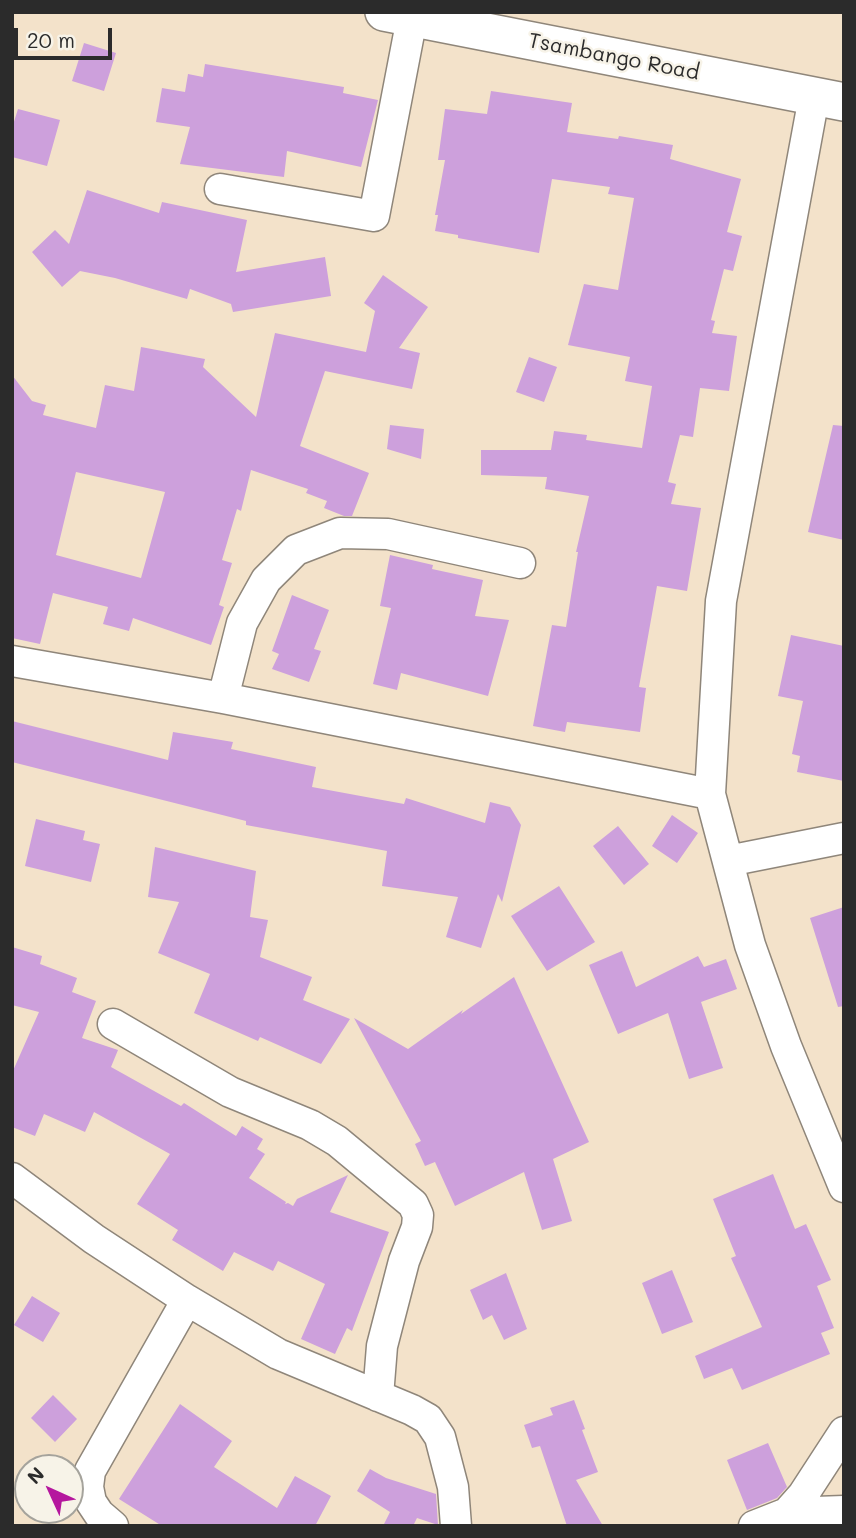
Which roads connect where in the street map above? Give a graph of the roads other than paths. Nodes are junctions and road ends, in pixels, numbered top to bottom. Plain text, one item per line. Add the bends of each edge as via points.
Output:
1 (398, 15) edge
2 (829, 99) edge
3 (220, 189) dead end
4 (520, 563) dead end
5 (12, 661) edge
6 (223, 698) junction
7 (710, 794) junction
8 (844, 838) edge
9 (728, 860) junction
10 (113, 1024) dead end
11 (12, 1178) edge
12 (844, 1187) edge
13 (187, 1300) junction
14 (378, 1395) junction
15 (844, 1432) edge
16 (844, 1511) edge
17 (787, 1513) junction
18 (113, 1526) edge
19 (456, 1526) edge
20 (754, 1526) edge

1 - 2 street, Tsambango Road
1 - 3 street via 374,216
2 - 7 street via 722,601
4 - 6 street via 388,534 340,533 296,550 266,580 242,622
5 - 6 street
6 - 7 street
7 - 9 street
8 - 9 street
9 - 12 street via 750,945
10 - 14 street via 230,1092 337,1141 413,1204 418,1227 404,1261 382,1346
11 - 13 street via 94,1240
13 - 14 street via 278,1354
13 - 18 street via 90,1471 91,1502
14 - 19 street via 428,1419 440,1437 453,1487
15 - 17 street
16 - 17 street
17 - 20 street

